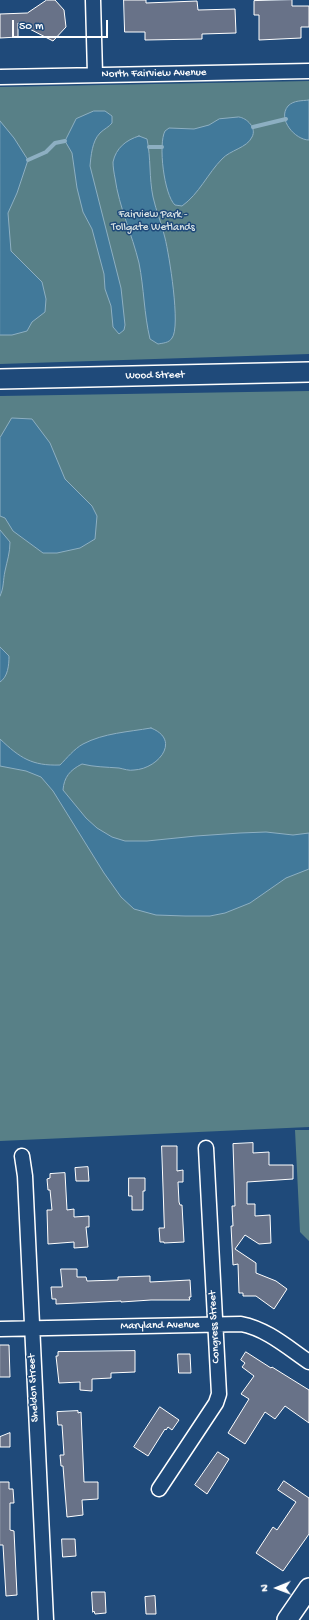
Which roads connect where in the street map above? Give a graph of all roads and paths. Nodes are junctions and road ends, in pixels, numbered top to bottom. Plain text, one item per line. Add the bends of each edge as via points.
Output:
1 (93, 0) edge
2 (309, 71) edge
3 (95, 74) junction
4 (0, 77) edge
5 (309, 372) edge
6 (0, 379) edge
7 (206, 1148) dead end
8 (22, 1156) dead end
9 (215, 1324) junction
10 (0, 1329) edge
11 (31, 1329) junction
12 (309, 1362) edge
13 (159, 1489) dead end
14 (309, 1588) edge
15 (46, 1620) edge
16 (287, 1620) edge

1 - 3 street
2 - 3 street, North Fairview Avenue
3 - 4 street, North Fairview Avenue
5 - 6 street, Wood Street
7 - 9 street, Congress Street
8 - 11 street, Sheldon Street
9 - 11 street, Maryland Avenue
9 - 12 street, Maryland Avenue via 252,1326
9 - 13 street, Congress Street via 218,1394 216,1404
10 - 11 street, Maryland Avenue
11 - 15 street, Sheldon Street
14 - 16 street

